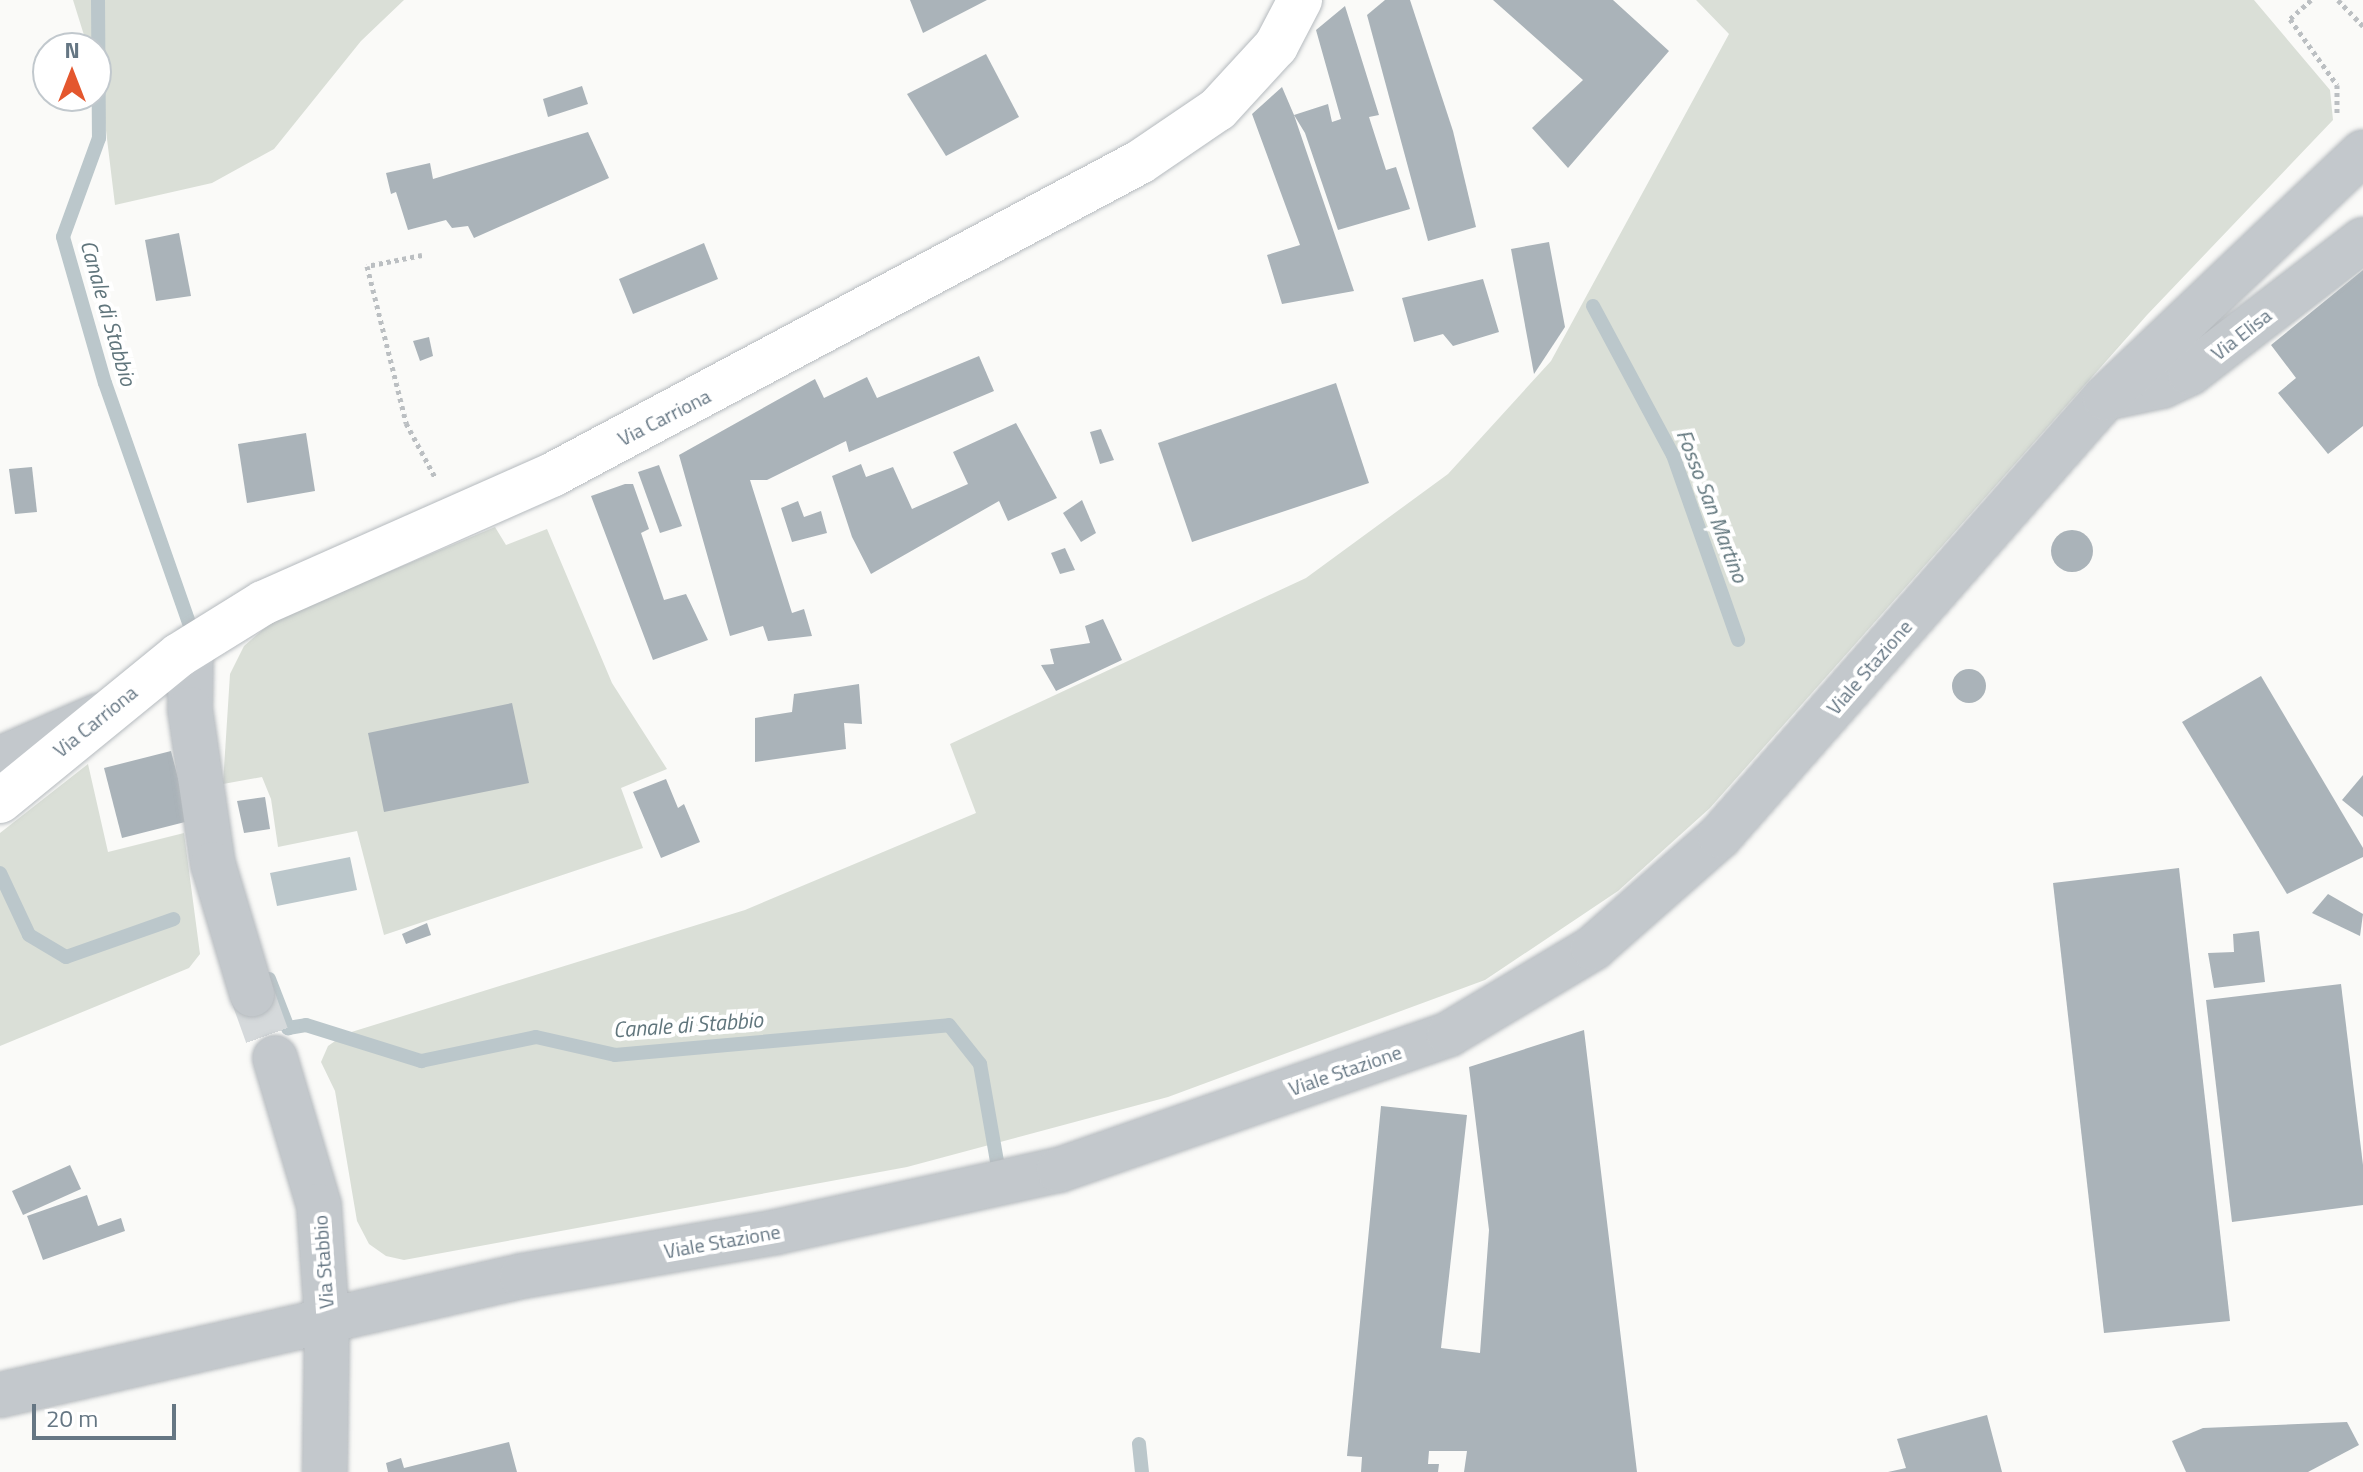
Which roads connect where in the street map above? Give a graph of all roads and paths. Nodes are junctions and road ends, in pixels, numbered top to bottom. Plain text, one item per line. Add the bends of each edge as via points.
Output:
1 (1300, 0) edge
2 (2311, 0) edge
3 (2338, 0) edge
4 (2363, 26) edge
5 (2362, 154) edge
6 (2363, 240) edge
7 (422, 255) dead end
8 (2105, 398) junction
9 (456, 517) junction
10 (191, 647) junction
11 (100, 714) junction
12 (0, 759) edge
13 (0, 801) edge
14 (252, 994) tunnel mouth
15 (275, 1058) tunnel mouth
16 (327, 1321) junction
17 (0, 1395) edge
18 (325, 1472) edge

1 - 9 main road, Via Carriona via 1276,46 1218,109 1140,162 661,419
2 - 5 path via 2290,19 2337,85 2337,120 2330,127
3 - 4 path
5 - 8 street, Viale Stazione
6 - 8 street, Via Elisa via 2190,373 2162,386
7 - 9 path via 367,266 406,423
8 - 16 street, Viale Stazione via 1720,836 1593,948 1449,1034 1059,1170 776,1232 522,1276
9 - 10 main road, Via Carriona via 263,603
10 - 11 main road, Via Carriona
10 - 14 street via 190,709 213,864
11 - 12 street
11 - 13 main road, Via Carriona
15 - 16 street, Via Stabbio via 319,1206
16 - 17 street, Viale Stazione
16 - 18 street, Via Stabbio

